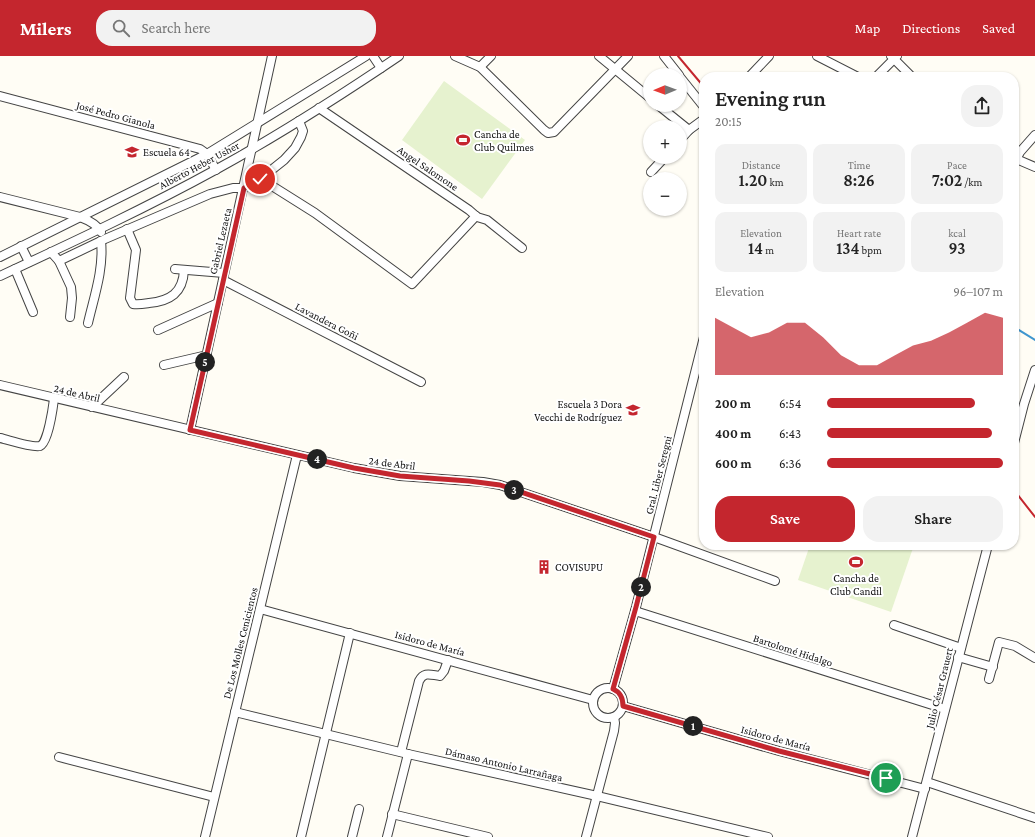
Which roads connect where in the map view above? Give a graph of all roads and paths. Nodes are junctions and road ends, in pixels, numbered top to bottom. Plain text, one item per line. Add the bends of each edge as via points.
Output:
1 (272, 56) edge
2 (366, 56) edge
3 (373, 56) edge
4 (399, 56) edge
5 (455, 56) edge
6 (491, 56) edge
7 (599, 56) edge
8 (628, 56) edge
9 (664, 56) edge
10 (768, 56) edge
11 (817, 56) edge
12 (894, 57) edge
13 (480, 67) junction
14 (381, 68) junction
15 (673, 68) edge
16 (615, 70) junction
17 (754, 72) edge
18 (848, 72) edge
19 (880, 72) edge
20 (908, 72) edge
21 (687, 86) edge
22 (643, 92) edge
23 (0, 96) edge
24 (699, 101) edge
25 (319, 108) junction
26 (667, 112) edge
27 (299, 121) junction
28 (257, 122) junction
29 (699, 123) edge
30 (689, 130) joint
31 (1035, 135) edge
32 (252, 149) junction
33 (207, 154) junction
34 (1019, 154) edge
35 (1019, 162) edge
36 (658, 164) edge
37 (1035, 168) edge
38 (216, 170) junction
39 (651, 172) dead end
40 (260, 179) junction
41 (244, 188) junction
42 (0, 196) edge
43 (476, 216) junction
44 (80, 217) junction
45 (100, 229) junction
46 (127, 229) junction
47 (103, 240) junction
48 (21, 246) junction
49 (522, 248) dead end
50 (51, 252) junction
51 (0, 257) edge
52 (59, 260) junction
53 (29, 262) junction
54 (15, 269) junction
55 (175, 269) dead end
56 (184, 270) junction
57 (0, 276) edge
58 (224, 276) junction
59 (218, 303) junction
60 (33, 312) dead end
61 (70, 317) dead end
62 (88, 323) dead end
63 (158, 330) dead end
64 (206, 355) junction
65 (699, 357) edge
66 (164, 365) dead end
67 (1035, 373) edge
68 (124, 377) dead end
69 (421, 382) dead end
70 (0, 385) edge
71 (54, 398) junction
72 (92, 407) junction
73 (1019, 426) edge
74 (190, 430) junction
75 (0, 438) edge
76 (297, 455) junction
77 (654, 537) junction
78 (985, 550) edge
79 (775, 582) dead end
80 (260, 609) junction
81 (635, 611) junction
82 (894, 625) dead end
83 (350, 633) junction
84 (960, 648) junction
85 (958, 657) junction
86 (1035, 658) edge
87 (448, 660) junction
88 (992, 667) junction
89 (989, 679) dead end
90 (613, 689) junction
91 (593, 700) junction
92 (623, 706) junction
93 (945, 709) junction
94 (235, 712) junction
95 (614, 717) junction
96 (326, 733) junction
97 (404, 753) junction
98 (59, 757) dead end
99 (926, 785) junction
100 (597, 796) junction
101 (214, 797) junction
102 (360, 809) dead end
103 (392, 814) junction
104 (1035, 818) edge
105 (205, 837) edge
106 (301, 837) edge
107 (352, 837) edge
108 (387, 837) edge
109 (488, 837) edge
110 (586, 837) edge
111 (768, 837) edge
112 (912, 837) edge

1 - 28 street, Gabriel Lezaeta
2 - 28 street, Alberto Heber Usher
3 - 14 street
4 - 14 street, Alberto Heber Usher
5 - 13 street
6 - 13 street
7 - 16 street
8 - 16 street
9 - 15 street
10 - 17 street
11 - 18 street
12 - 19 street
12 - 20 street
13 - 16 street via 548,132 554,132
14 - 25 street, Alberto Heber Usher
16 - 22 street
21 - 24 street
23 - 33 street, José Pedro Gianola via 200,149
25 - 27 street, Alberto Heber Usher
25 - 43 street, Angel Salomone
26 - 30 street
27 - 32 street, Alberto Heber Usher
27 - 40 street via 303,131 295,148
28 - 32 street, Gabriel Lezaeta
28 - 33 street, Alberto Heber Usher
29 - 30 street
31 - 34 street
32 - 38 street, Alberto Heber Usher
32 - 41 street, Gabriel Lezaeta
33 - 38 street
33 - 44 street, Alberto Heber Usher
35 - 37 street
36 - 39 street
38 - 45 street, Alberto Heber Usher
40 - 41 street
40 - 43 street via 412,284
41 - 46 street via 210,194
41 - 58 street, Gabriel Lezaeta
42 - 44 street
43 - 49 street, Angel Salomone via 487,220
44 - 45 street
44 - 48 street, Alberto Heber Usher
45 - 47 street
45 - 50 street, Alberto Heber Usher
46 - 47 street
46 - 56 street via 136,250 130,298 133,304 155,303 172,296 182,284
47 - 52 street
47 - 62 street via 98,283
48 - 51 street, Alberto Heber Usher
48 - 53 street
50 - 52 street
50 - 53 street, Alberto Heber Usher
52 - 61 street via 71,286
53 - 54 street, Alberto Heber Usher
54 - 57 street, Alberto Heber Usher
54 - 60 street
55 - 56 street
56 - 58 street
58 - 59 street, Gabriel Lezaeta
58 - 69 street, Lavandera Goñi
59 - 63 street
59 - 64 street, Gabriel Lezaeta
64 - 66 street
64 - 74 street, Gabriel Lezaeta
65 - 77 street, Gral. Liber Seregni
67 - 73 street
68 - 72 street
70 - 71 street, 24 de Abril
71 - 72 street, 24 de Abril
71 - 75 street via 46,438 42,445
72 - 74 street, 24 de Abril
74 - 76 street, 24 de Abril
76 - 77 street, 24 de Abril via 393,475 500,485
76 - 80 street, De Los Molles Cenicientos
77 - 79 street, 24 de Abril
77 - 81 street, Gral. Liber Seregni
78 - 84 street, Julio César Grauert
80 - 83 street, Isidoro de María
80 - 94 street, De Los Molles Cenicientos
81 - 90 street, Gral. Liber Seregni
81 - 93 street, Bartolomé Hidalgo
82 - 84 street
83 - 87 street, Isidoro de María
83 - 96 street
84 - 85 street, Julio César Grauert
85 - 88 street
85 - 93 street, Julio César Grauert
86 - 88 street via 1015,646 999,642
87 - 91 street, Isidoro de María
87 - 97 street via 440,676 428,674 419,681
88 - 89 street
90 - 91 street via 602,689
90 - 92 street via 622,697
91 - 95 street via 598,714 606,718
92 - 95 street
92 - 99 street, Isidoro de María via 779,751
93 - 99 street, Julio César Grauert
94 - 96 street, Dámaso Antonio Larrañaga
94 - 101 street, De Los Molles Cenicientos
95 - 100 street via 614,731
96 - 97 street, Dámaso Antonio Larrañaga
96 - 106 street
97 - 100 street, Dámaso Antonio Larrañaga
97 - 103 street
98 - 101 street
99 - 104 street, Isidoro de María
99 - 112 street, Julio César Grauert
100 - 110 street
100 - 111 street, Dámaso Antonio Larrañaga
101 - 105 street, De Los Molles Cenicientos
102 - 107 street
103 - 108 street
103 - 109 street

